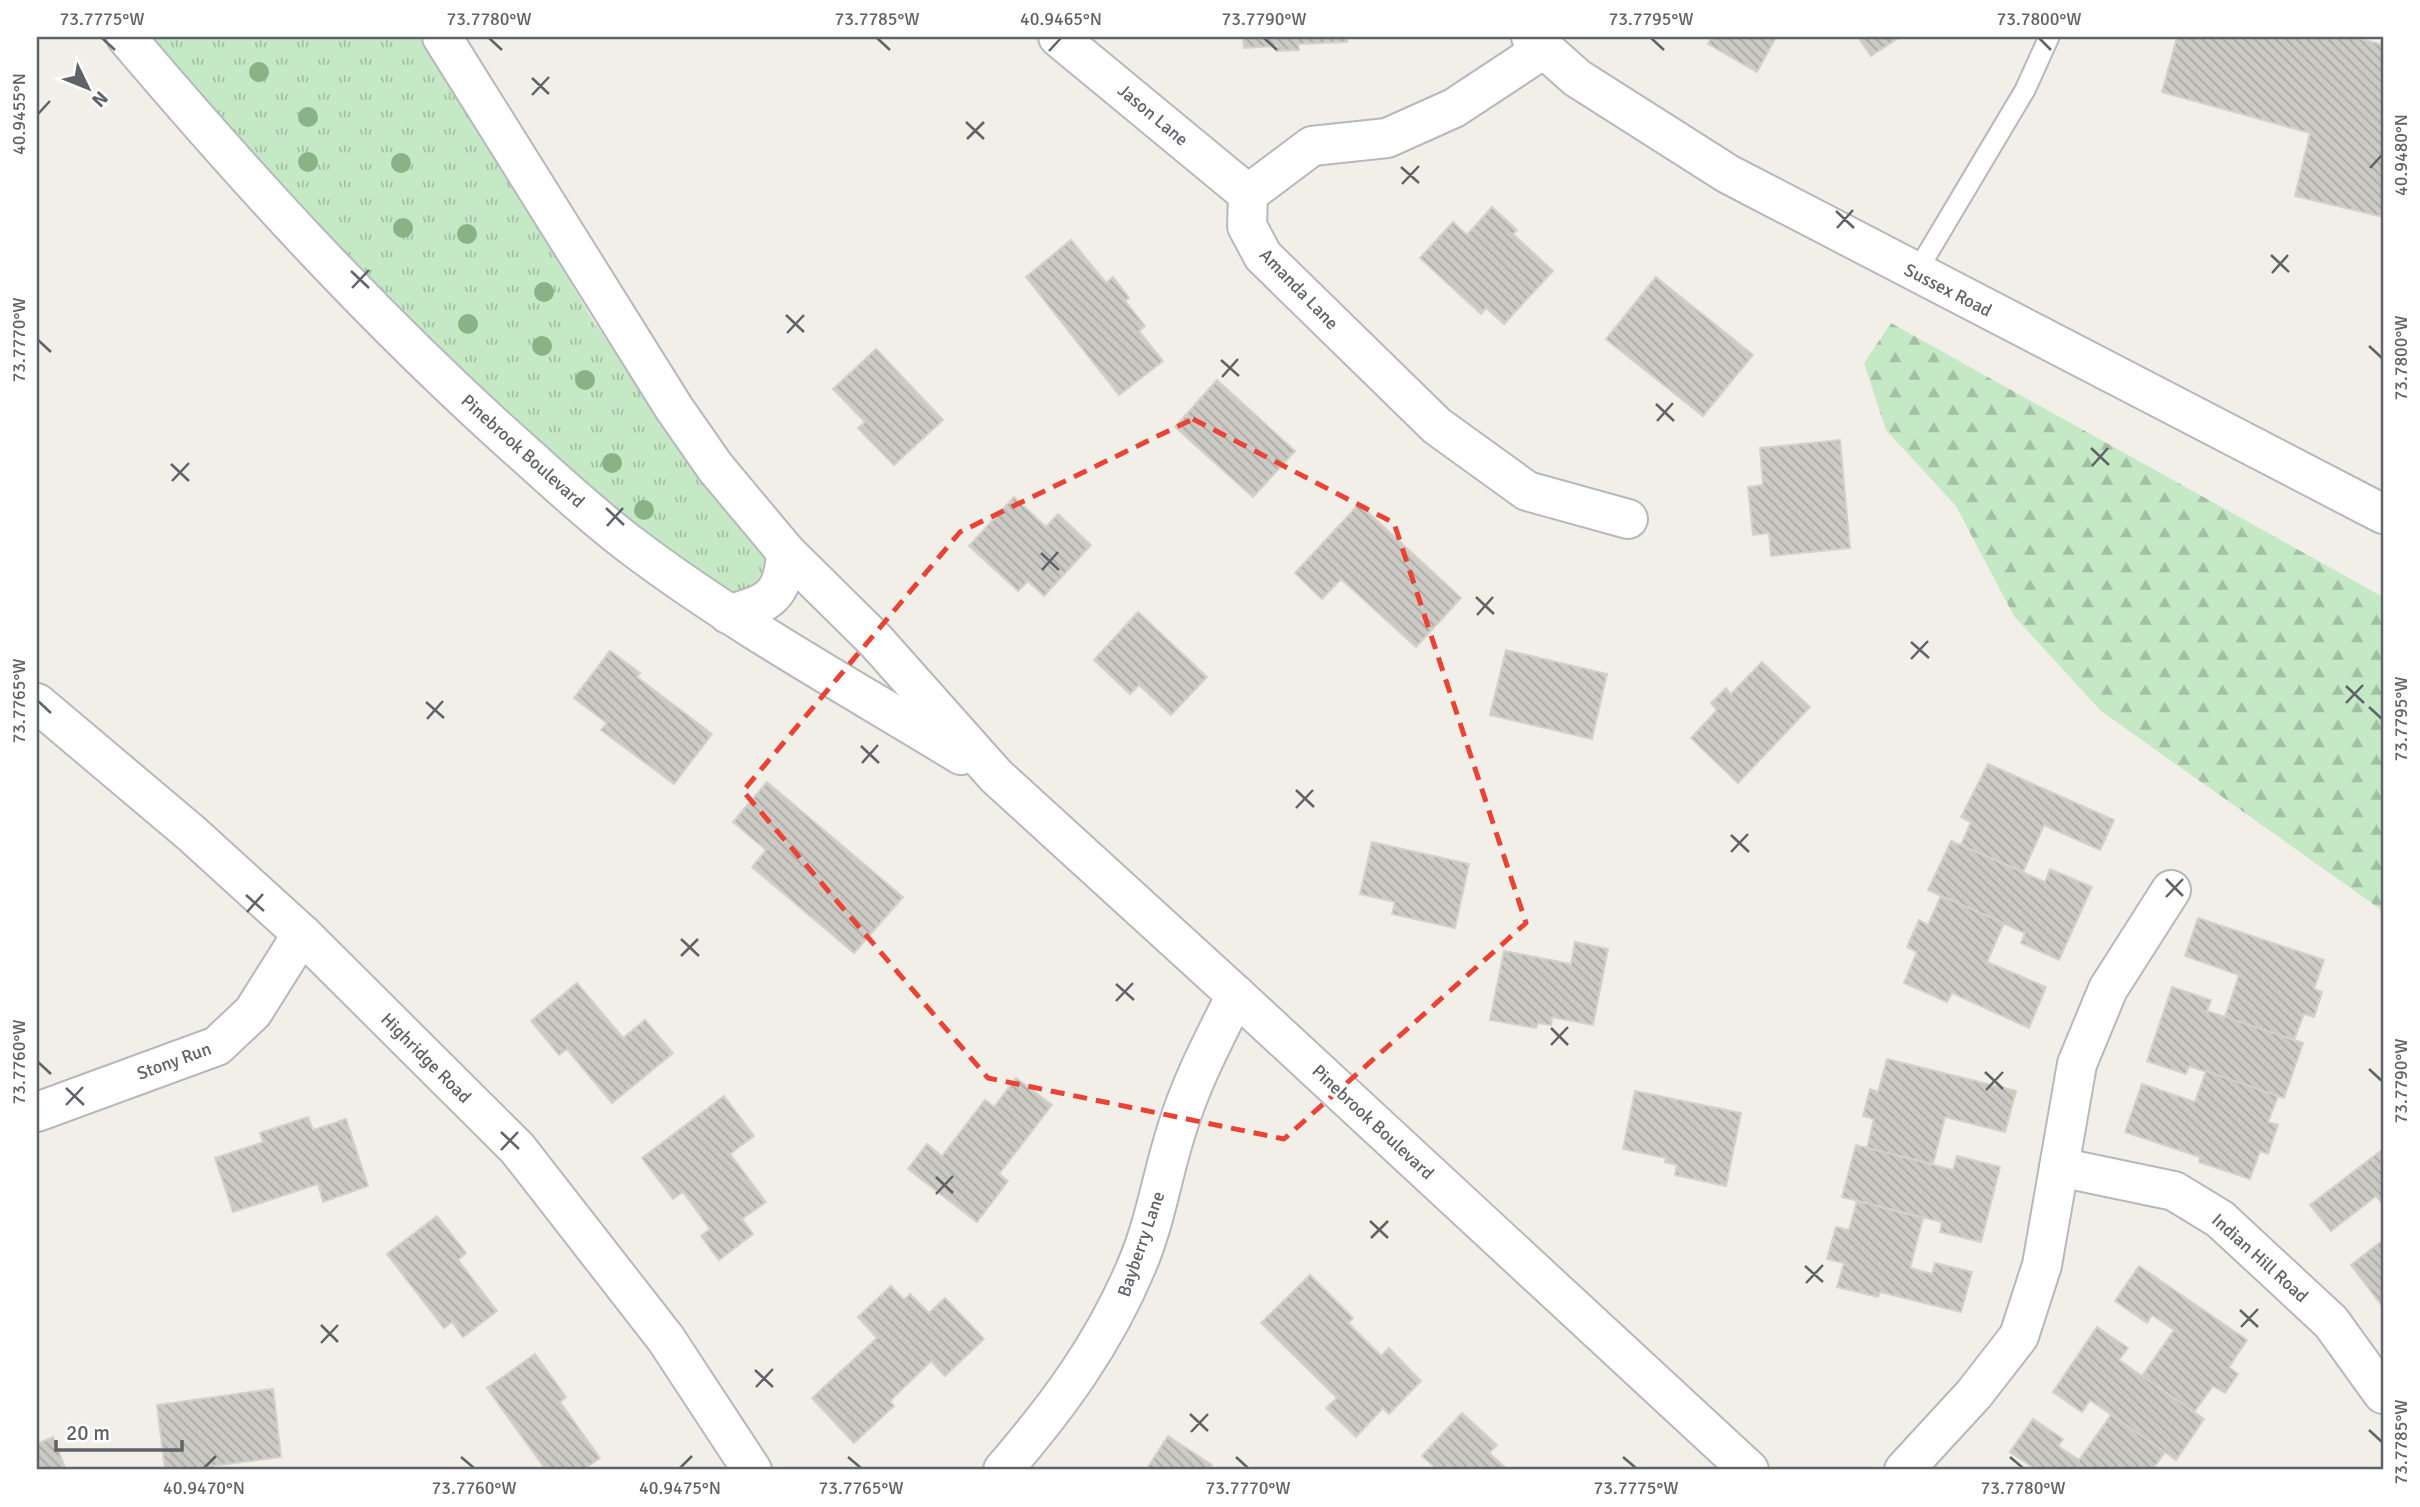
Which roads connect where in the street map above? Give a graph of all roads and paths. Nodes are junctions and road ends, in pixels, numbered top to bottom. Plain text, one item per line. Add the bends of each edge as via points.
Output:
1 (126, 37) edge
2 (442, 37) edge
3 (1058, 37) edge
4 (2049, 37) edge
5 (1538, 42) edge
6 (1248, 194) junction
7 (1916, 273) junction
8 (2383, 514) edge
9 (1628, 519) dead end
10 (786, 552) junction
11 (728, 614) junction
12 (37, 704) edge
13 (996, 776) junction
14 (2171, 890) dead end
15 (302, 934) junction
16 (1236, 995) junction
17 (37, 1112) edge
18 (2059, 1167) junction
19 (2383, 1394) edge
20 (752, 1470) edge
21 (1003, 1470) edge
22 (1749, 1470) edge
23 (1904, 1470) edge

1 - 11 street, Pinebrook Boulevard via 268,200 447,383 628,544
2 - 10 street, Pinebrook Boulevard via 674,408
3 - 6 street, Jason Lane
4 - 7 lane via 2025,90
5 - 6 street via 1454,108 1387,138 1312,146
5 - 7 street, Sussex Road via 1577,78 1728,174
6 - 9 street, Amanda Lane via 1247,226 1263,256 1437,426 1527,491
7 - 8 street, Sussex Road
10 - 11 street via 785,573 773,595
10 - 13 street, Pinebrook Boulevard via 876,641
11 - 13 street, Pinebrook Boulevard
12 - 15 street, Highridge Road via 191,833
13 - 16 street, Pinebrook Boulevard
14 - 18 street via 2108,989 2077,1064
15 - 17 street, Stony Run via 253,1012 217,1046
15 - 20 street, Highridge Road via 517,1148 666,1339
16 - 21 street, Bayberry Lane via 1176,1131 1152,1222 1119,1307 1066,1393
16 - 22 street, Pinebrook Boulevard
18 - 19 street, Indian Hill Road via 2174,1191 2220,1219 2330,1322
18 - 23 street via 2042,1265 2019,1336 1974,1394

